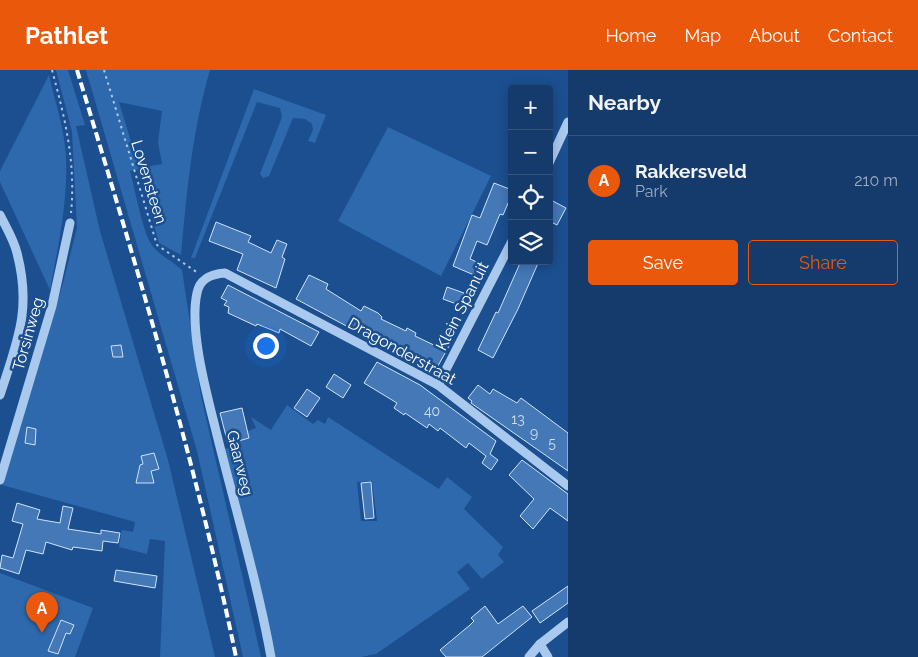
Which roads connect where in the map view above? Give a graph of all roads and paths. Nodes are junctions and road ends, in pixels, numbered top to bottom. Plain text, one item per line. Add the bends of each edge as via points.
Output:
1 (52, 70) edge
2 (104, 70) edge
3 (568, 122) edge
4 (553, 154) edge
5 (0, 215) edge
6 (70, 223) joint
7 (508, 249) edge
8 (206, 278) junction
9 (438, 385) junction
10 (0, 395) edge
11 (0, 480) edge
12 (568, 486) edge
13 (568, 622) edge
14 (540, 644) junction
15 (271, 657) edge
16 (531, 657) edge
17 (548, 657) edge

1 - 6 path via 71,156 73,194
2 - 8 path, Lovensteen via 157,245
3 - 4 street
5 - 10 street via 17,252 25,293 21,330
6 - 11 street, Torsinweg via 54,299
7 - 9 street, Klein Spanuit
8 - 9 street, Dragonderstraat via 225,273
8 - 15 street, Gaarweg via 197,290 194,314 204,383
9 - 12 street, Dragonderstraat
13 - 14 street
14 - 16 street
14 - 17 street

